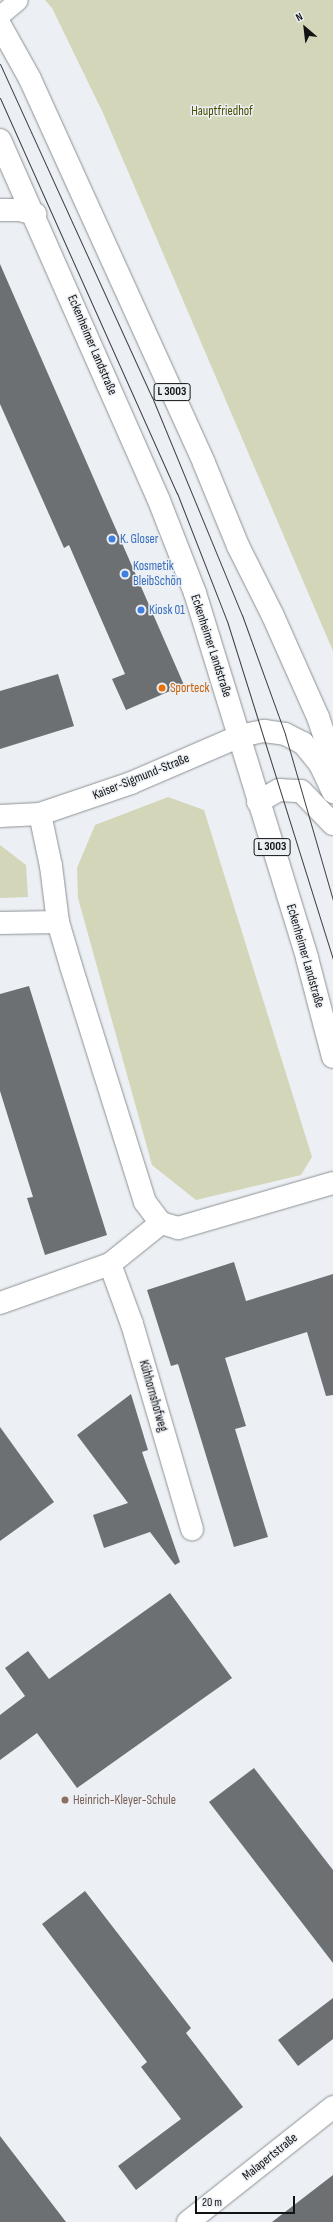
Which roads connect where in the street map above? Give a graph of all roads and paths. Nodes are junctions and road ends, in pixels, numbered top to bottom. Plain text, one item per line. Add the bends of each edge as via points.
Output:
1 (18, 0) edge
2 (0, 15) edge
3 (0, 25) edge
4 (0, 140) edge
5 (0, 210) edge
6 (35, 214) junction
7 (240, 736) junction
8 (333, 762) edge
9 (333, 792) edge
10 (258, 802) junction
11 (40, 814) junction
12 (0, 816) edge
13 (333, 824) edge
14 (58, 922) junction
15 (0, 923) edge
16 (333, 1057) edge
17 (333, 1183) edge
18 (161, 1223) junction
19 (110, 1264) junction
20 (0, 1303) edge
21 (192, 1529) dead end
22 (333, 2107) edge
23 (188, 2222) edge

1 - 2 lane
3 - 8 street, L 3003 via 30,79 204,463 238,546 273,616 318,717
4 - 6 street, Eckenheimer Landstraße / L 3003
5 - 6 street via 20,210
6 - 7 street, Eckenheimer Landstraße / L 3003 via 161,506 195,593
7 - 9 street, Kaiser-Sigmund-Straße via 264,731 285,734 303,743 320,764
7 - 10 street, Eckenheimer Landstraße / L 3003
7 - 11 street, Kaiser-Sigmund-Straße via 131,784
10 - 13 street via 279,790 300,791
10 - 16 street, Eckenheimer Landstraße / L 3003 via 309,965
11 - 12 street, Kaiser-Sigmund-Straße
11 - 14 street via 51,866
14 - 15 street
14 - 18 street via 145,1202
17 - 18 street via 178,1228
18 - 19 street
19 - 20 street
19 - 21 street, Kühhornshofweg via 132,1324
22 - 23 street, Malapertstraße

